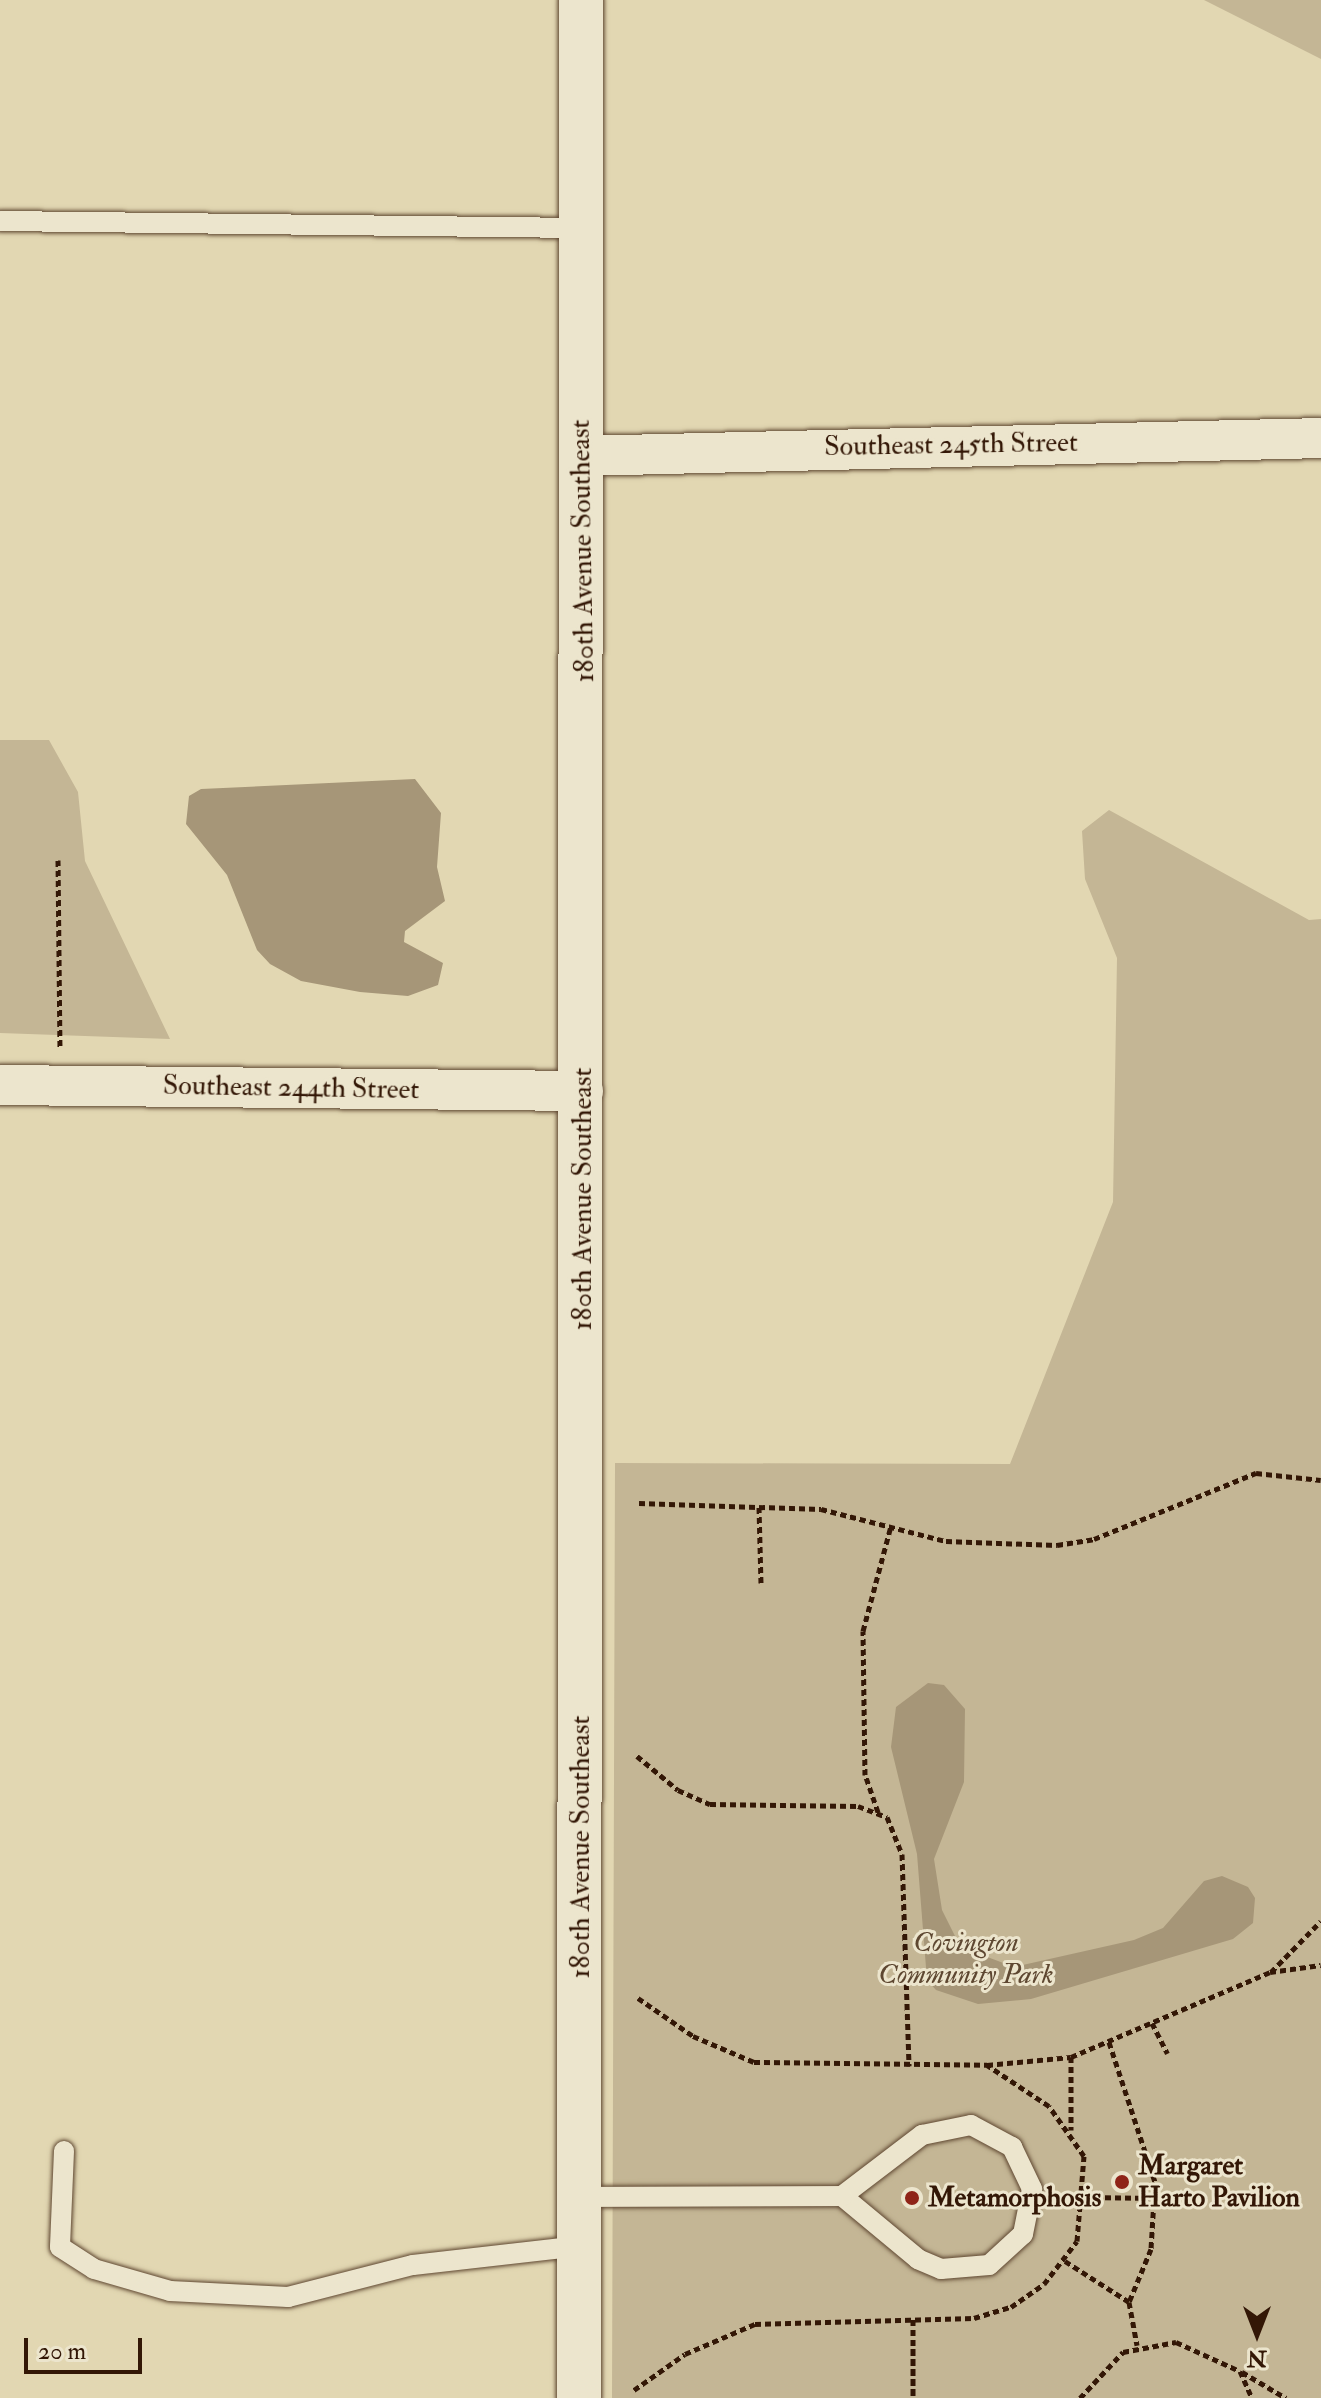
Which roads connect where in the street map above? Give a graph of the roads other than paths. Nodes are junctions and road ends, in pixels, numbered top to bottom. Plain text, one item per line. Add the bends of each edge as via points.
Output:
1 (581, 0) edge
2 (0, 221) edge
3 (582, 228) junction
4 (1321, 438) edge
5 (581, 456) junction
6 (0, 1085) edge
7 (583, 1091) junction
8 (64, 2151) dead end
9 (842, 2196) junction
10 (579, 2197) junction
11 (580, 2246) junction
12 (579, 2398) edge

1 - 3 street, 180th Avenue Southeast
2 - 3 lane
3 - 5 street, 180th Avenue Southeast
4 - 5 street, Southeast 245th Street
5 - 7 street, 180th Avenue Southeast
6 - 7 street, Southeast 244th Street
7 - 10 street, 180th Avenue Southeast
8 - 11 lane via 60,2247 94,2269 170,2291 288,2297 413,2265
9 - 9 lane via 922,2135 946,2126 993,2133 1018,2156 1032,2189 1023,2234 989,2265 966,2271 918,2259
9 - 10 lane
10 - 11 street, 180th Avenue Southeast
11 - 12 street, 180th Avenue Southeast

